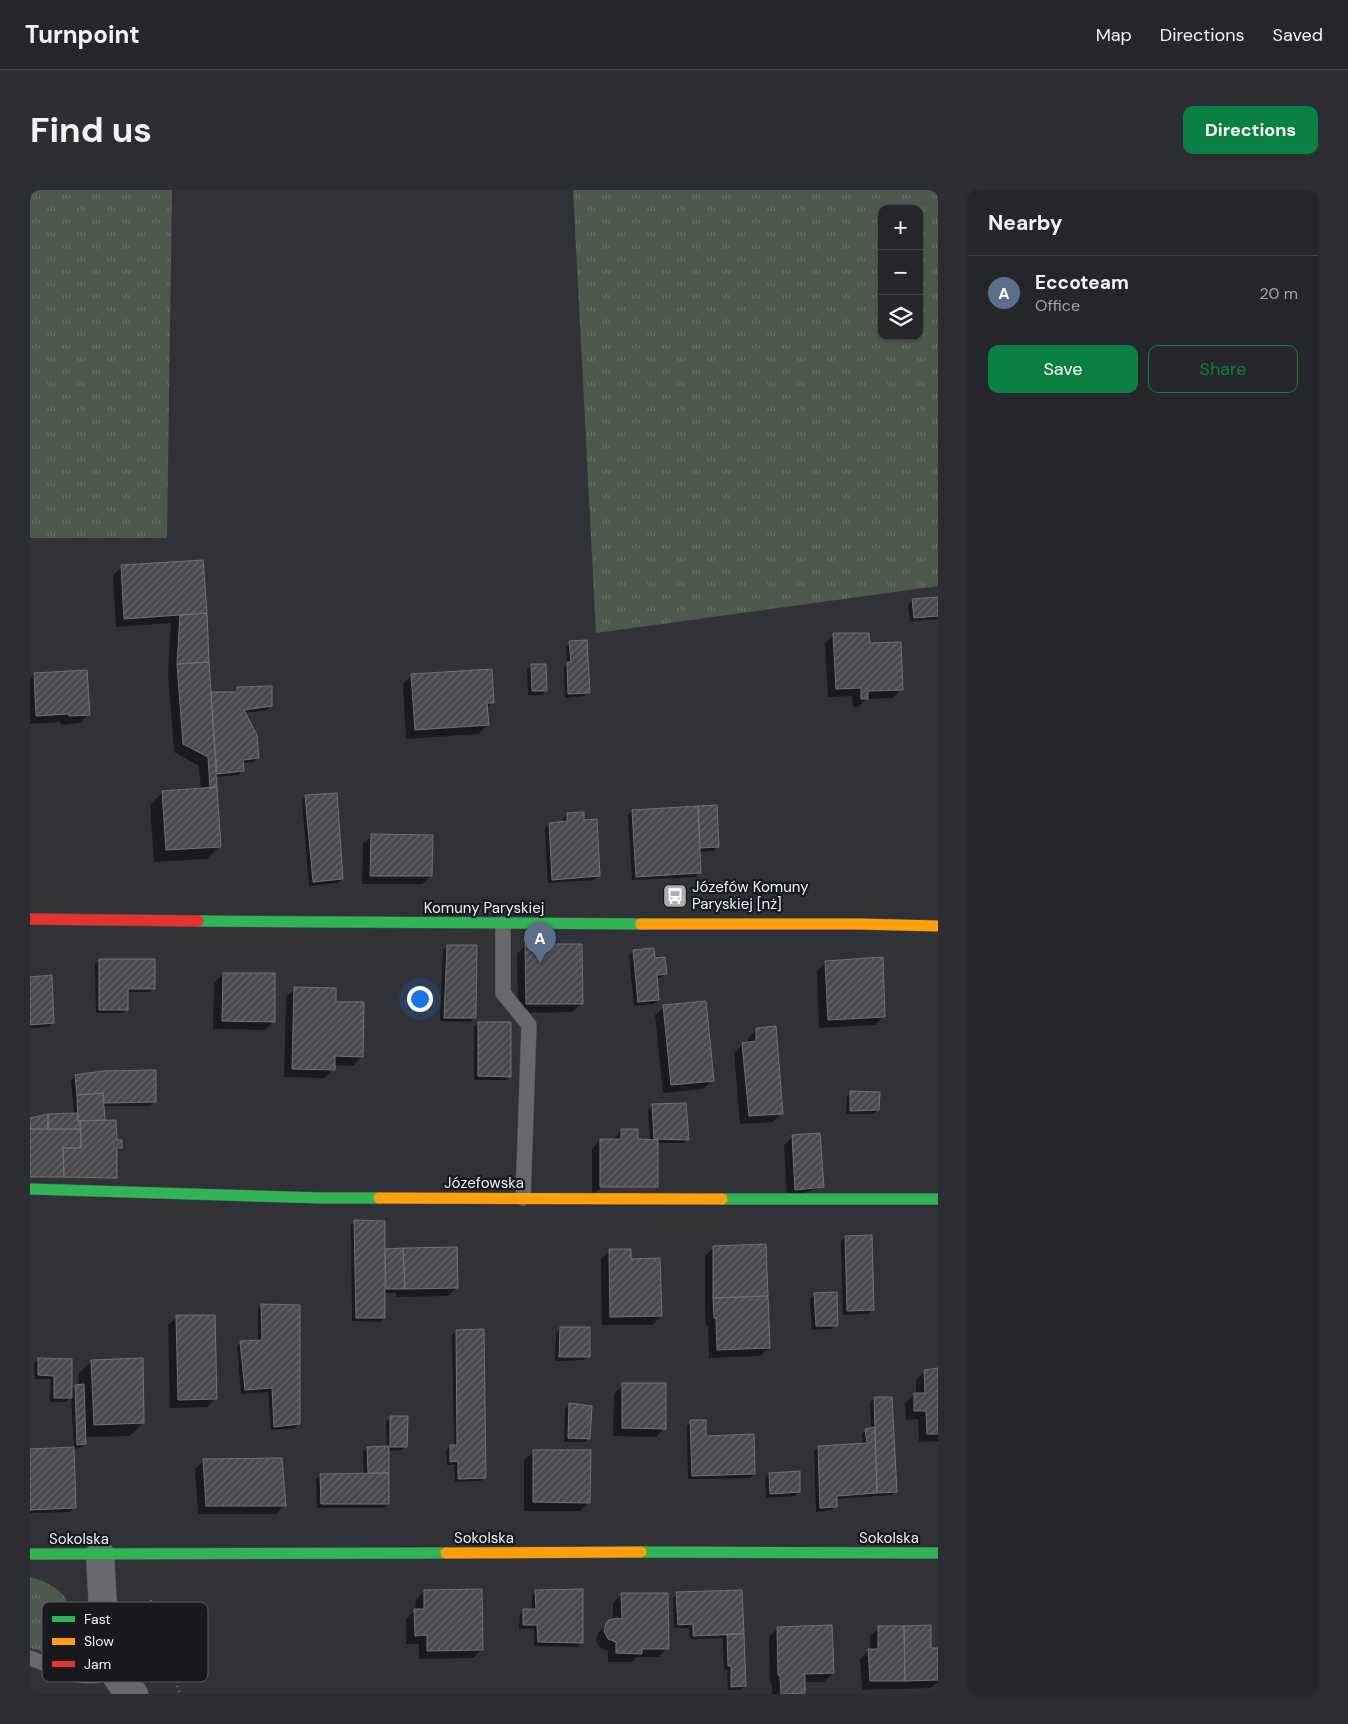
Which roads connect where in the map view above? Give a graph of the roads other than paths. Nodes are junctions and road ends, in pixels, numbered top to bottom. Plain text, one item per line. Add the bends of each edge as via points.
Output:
1 (30, 919) edge
2 (503, 924) junction
3 (938, 926) edge
4 (30, 1189) edge
5 (524, 1198) junction
6 (938, 1199) edge
7 (938, 1553) edge
8 (30, 1554) edge
9 (100, 1554) junction
10 (103, 1602) edge
11 (30, 1658) edge
12 (42, 1662) edge
13 (120, 1682) edge
14 (134, 1694) edge

1 - 2 street, Komuny Paryskiej
2 - 3 street, Komuny Paryskiej
2 - 5 lane via 503,993 529,1025
4 - 5 street, Józefowska via 323,1198
5 - 6 street, Józefowska
7 - 9 street, Sokolska
8 - 9 street, Sokolska
9 - 10 street
11 - 12 lane
13 - 14 street

